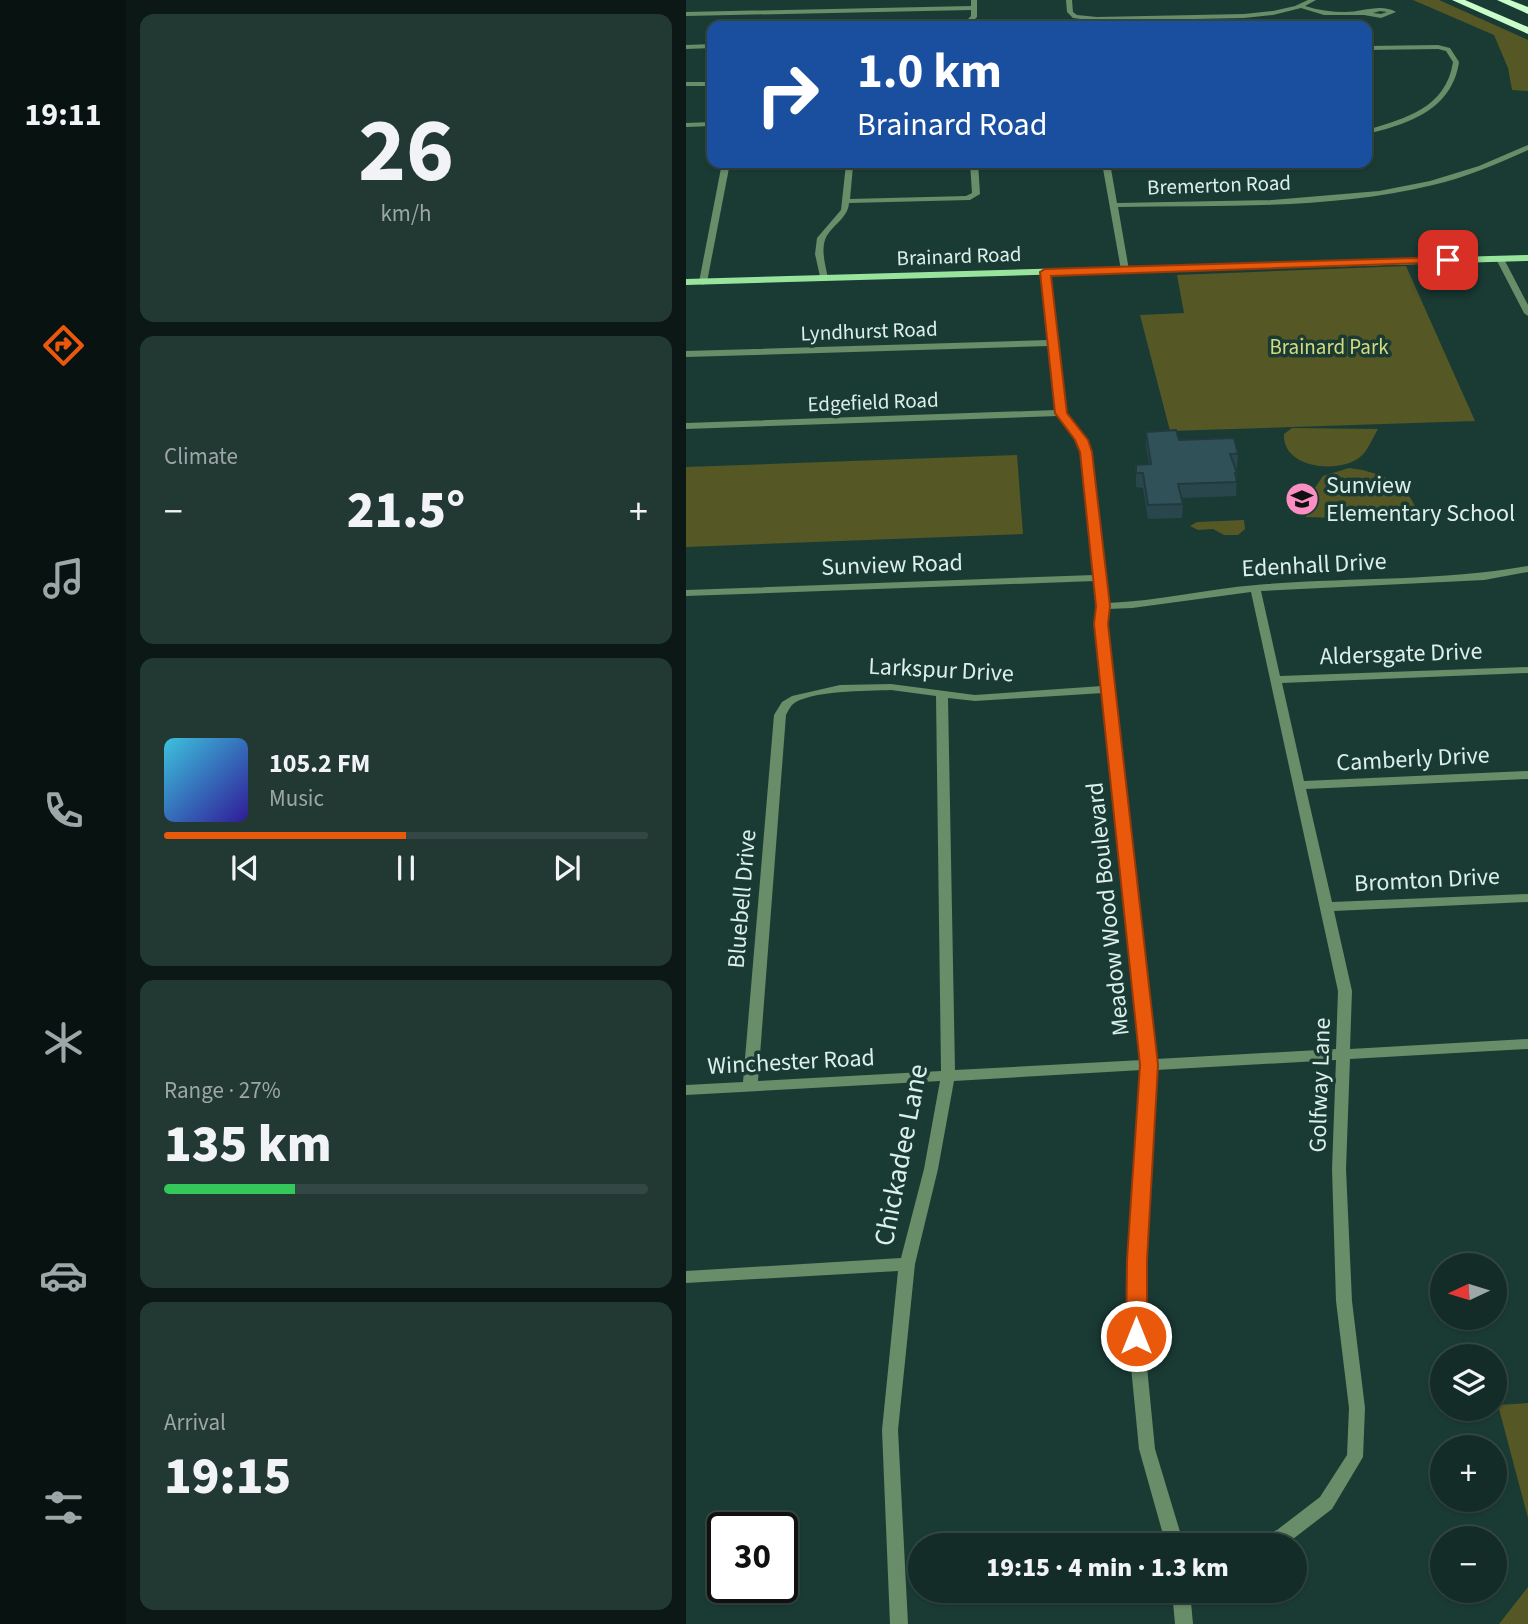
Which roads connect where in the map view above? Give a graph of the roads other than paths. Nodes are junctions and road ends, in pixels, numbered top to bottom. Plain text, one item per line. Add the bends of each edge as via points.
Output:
1 (888, 0) edge
2 (1069, 0) edge
3 (1313, 0) edge
4 (1457, 0) edge
5 (1468, 0) edge
6 (1478, 0) edge
7 (1502, 0) edge
8 (1512, 0) edge
9 (974, 4) edge
10 (1304, 8) junction
11 (890, 9) junction
12 (1528, 9) edge
13 (1365, 13) dead end
14 (686, 14) edge
15 (970, 21) edge
16 (1528, 23) edge
17 (1528, 32) edge
18 (707, 46) edge
19 (686, 47) edge
20 (1372, 48) edge
21 (686, 84) edge
22 (707, 84) edge
23 (707, 124) edge
24 (686, 125) edge
25 (1372, 130) edge
26 (1528, 147) edge
27 (725, 168) edge
28 (849, 168) edge
29 (974, 168) edge
30 (1107, 168) edge
31 (847, 201) junction
32 (1114, 205) junction
33 (1500, 258) junction
34 (1528, 258) edge
35 (1125, 270) junction
36 (1045, 272) junction
37 (824, 279) junction
38 (686, 282) edge
39 (703, 282) junction
40 (1528, 313) edge
41 (1053, 343) junction
42 (686, 354) edge
43 (1061, 413) junction
44 (686, 426) edge
45 (1528, 569) edge
46 (1100, 578) junction
47 (1255, 587) junction
48 (686, 593) edge
49 (1103, 606) junction
50 (1528, 670) edge
51 (1276, 680) junction
52 (1108, 689) junction
53 (942, 695) junction
54 (780, 715) joint
55 (1528, 775) edge
56 (1300, 785) junction
57 (1528, 898) edge
58 (1328, 907) junction
59 (1528, 1044) edge
60 (1343, 1054) junction
61 (1149, 1065) junction
62 (948, 1075) junction
63 (750, 1087) junction
64 (686, 1090) edge
65 (907, 1264) junction
66 (686, 1277) edge
67 (1172, 1533) edge
68 (1287, 1533) edge
69 (1182, 1603) edge
70 (899, 1624) edge
71 (1184, 1624) edge

1 - 11 street
2 - 10 street via 1075,17 1097,19 1263,16
3 - 10 street
4 - 17 highway
5 - 16 highway
6 - 16 highway
7 - 12 highway
8 - 12 highway
9 - 11 street
9 - 15 street
10 - 13 street via 1322,13
11 - 14 street
18 - 19 street
20 - 25 street via 1438,47 1448,49 1456,62 1452,86 1424,110
21 - 22 street
23 - 24 street
26 - 32 street, Bremerton Road via 1465,173 1368,194
27 - 39 street
28 - 31 street
29 - 31 street via 976,194 967,198
30 - 32 street
31 - 37 street via 845,210 823,231 819,254
32 - 35 street
33 - 34 main road, Brainard Road
33 - 35 main road, Brainard Road
33 - 40 street
35 - 36 main road, Brainard Road
36 - 37 main road, Brainard Road
36 - 41 street
37 - 39 main road, Brainard Road
38 - 39 main road, Brainard Road
41 - 42 street, Lyndhurst Road
41 - 43 street
43 - 44 street, Edgefield Road
43 - 46 street, Meadow Wood Boulevard via 1086,452
45 - 47 street, Edenhall Drive via 1484,578
46 - 48 street, Sunview Road
46 - 49 street, Meadow Wood Boulevard
47 - 49 street, Edenhall Drive via 1132,606
47 - 51 street, Golfway Lane
49 - 52 street, Meadow Wood Boulevard
50 - 51 street, Aldersgate Drive
51 - 56 street, Golfway Lane
52 - 53 street, Larkspur Drive via 975,698
52 - 61 street, Meadow Wood Boulevard
53 - 54 street, Larkspur Drive via 891,687 840,688 796,698
53 - 62 street, Chickadee Lane
54 - 63 street, Bluebell Drive
55 - 56 street, Camberly Drive
56 - 58 street, Golfway Lane
57 - 58 street, Bromton Drive
58 - 60 street, Golfway Lane via 1345,991
59 - 60 street, Winchester Road
60 - 61 street, Winchester Road
60 - 68 street, Golfway Lane via 1340,1182 1344,1301 1357,1408 1355,1457 1326,1503
61 - 62 street, Winchester Road
61 - 67 street, Meadow Wood Boulevard via 1136,1336 1147,1449
62 - 63 street, Winchester Road
62 - 65 street, Chickadee Lane
63 - 64 street, Winchester Road
65 - 66 street
65 - 70 street, Chickadee Lane via 890,1430
69 - 71 street

